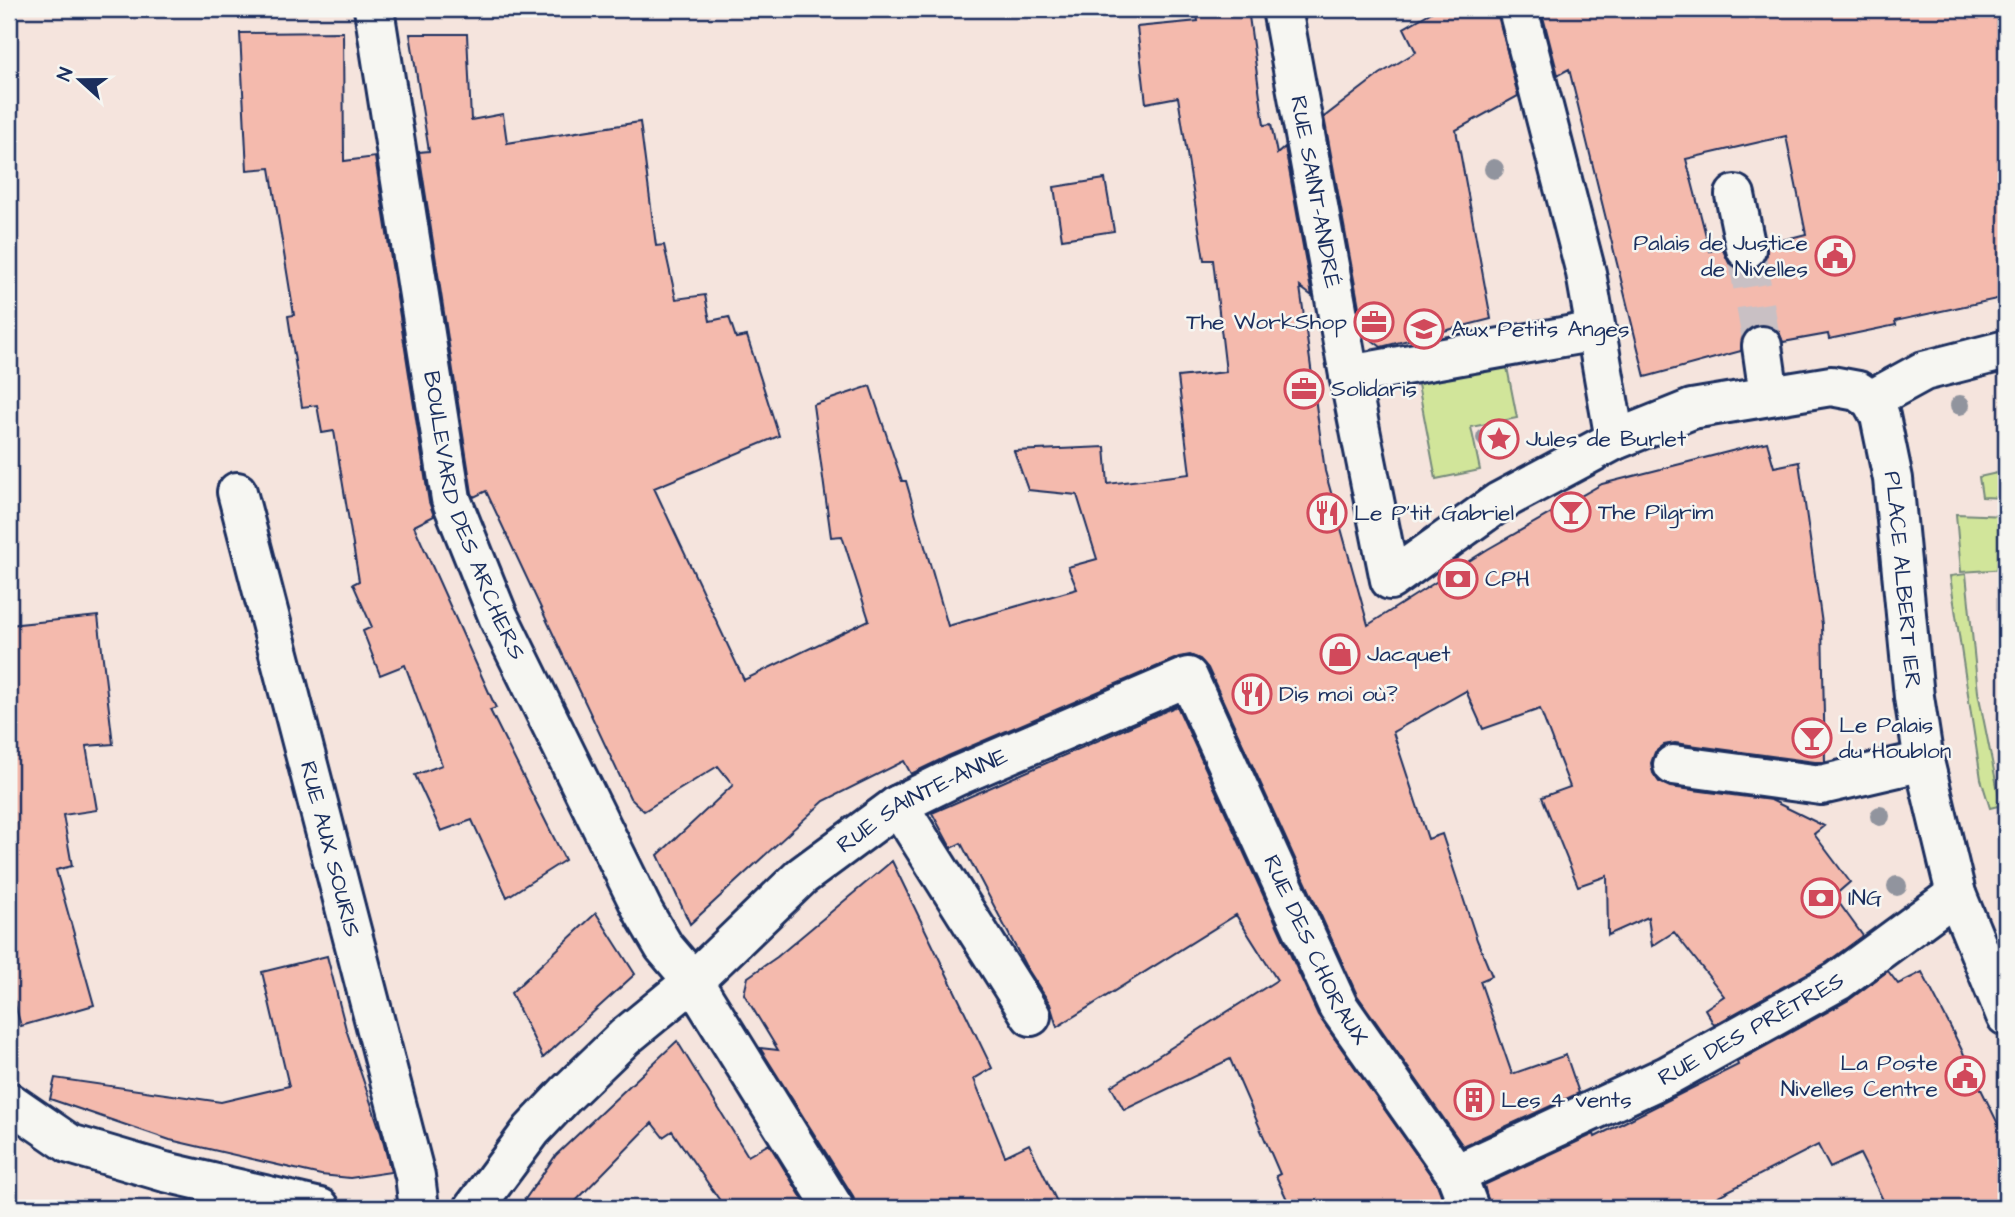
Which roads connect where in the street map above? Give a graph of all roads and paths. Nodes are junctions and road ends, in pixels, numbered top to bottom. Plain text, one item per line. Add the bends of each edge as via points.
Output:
1 (374, 9) edge
2 (1282, 9) edge
3 (1518, 9) edge
4 (1735, 195) dead end
5 (1746, 249) tunnel mouth
6 (1596, 331) junction
7 (1762, 346) tunnel mouth
8 (2006, 350) edge
9 (1349, 375) junction
10 (1769, 395) junction
11 (1871, 400) junction
12 (1615, 440) junction
13 (237, 492) dead end
14 (1188, 677) joint
15 (1924, 761) junction
16 (1673, 765) dead end
17 (898, 805) junction
18 (1956, 894) junction
19 (693, 981) junction
20 (1031, 1016) dead end
21 (2006, 1016) edge
22 (9, 1102) edge
23 (1462, 1191) edge
24 (320, 1208) edge
25 (419, 1208) edge
26 (474, 1208) edge
27 (834, 1208) edge

1 - 19 street, BOULEVARD DES ARCHERS via 452,499 498,616 644,913 664,947
2 - 9 street, RUE SAINT-ANDRÉ
3 - 6 street via 1586,273
4 - 5 street
6 - 9 street
6 - 12 street
7 - 10 street
8 - 11 street via 1924,371
9 - 12 street, RUE SAINT-ANDRÉ via 1390,580 1499,502
10 - 11 street via 1831,386 1858,391
10 - 12 street via 1692,409
11 - 15 street, PLACE ALBERT IER via 1880,416 1893,479
13 - 25 street, RUE AUX SOURIS via 415,1177
14 - 17 street, RUE SAINTE-ANNE
14 - 23 street, RUE DES CHORAUX via 1338,1006
15 - 16 street via 1821,785
15 - 18 street, PLACE ALBERT IER
17 - 19 street, RUE SAINTE-ANNE via 802,876
17 - 20 street
18 - 21 street, PLACE ALBERT IER
18 - 23 street, RUE DES PRÊTRES via 1838,981
19 - 26 street, RUE SAINTE-ANNE via 567,1093 532,1130
19 - 27 street, BOULEVARD DES ARCHERS
22 - 24 street via 70,1144 165,1172

